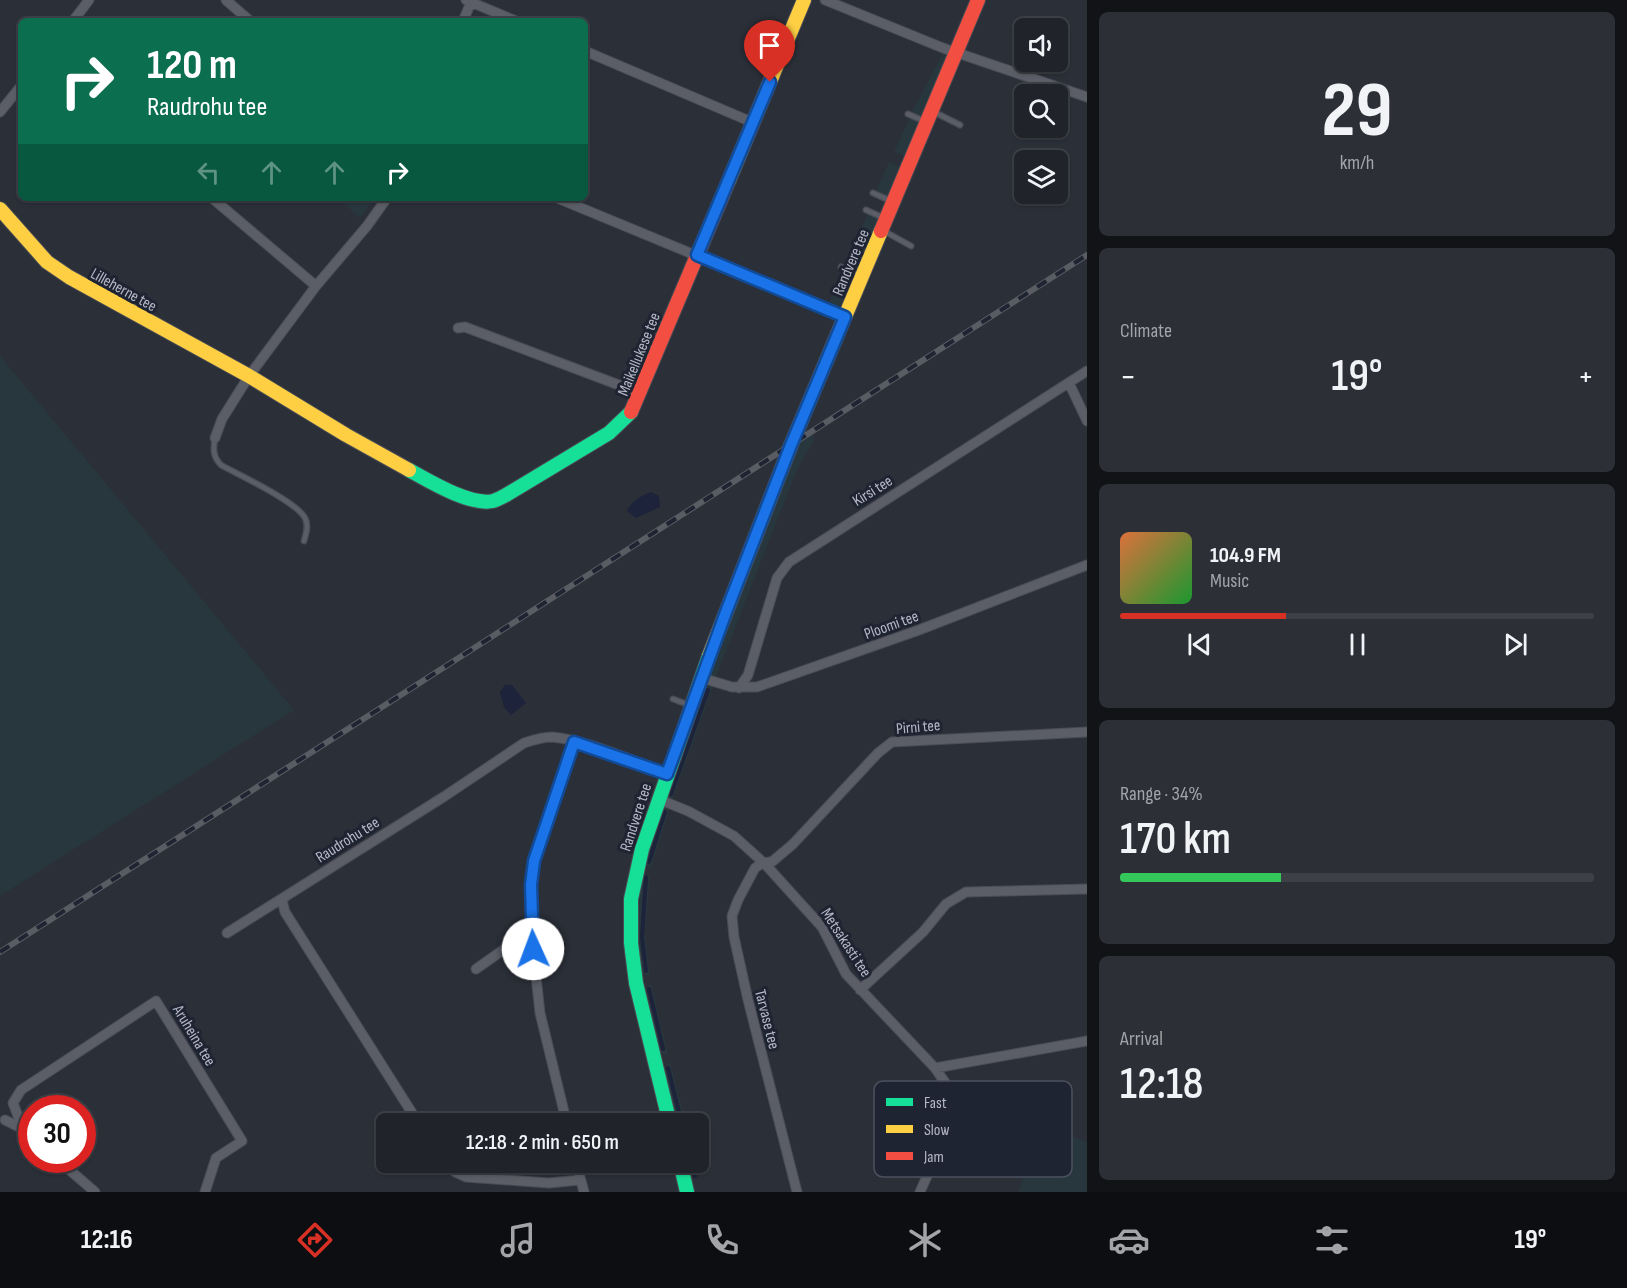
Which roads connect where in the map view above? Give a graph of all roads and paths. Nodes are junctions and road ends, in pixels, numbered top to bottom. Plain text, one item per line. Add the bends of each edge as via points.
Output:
1 (89, 0) edge
2 (226, 0) edge
3 (804, 0) edge
4 (825, 0) edge
5 (978, 0) edge
6 (469, 1) edge
7 (75, 18) edge
8 (247, 18) edge
9 (464, 18) edge
10 (509, 18) edge
11 (588, 52) edge
12 (956, 52) junction
13 (18, 90) edge
14 (1087, 98) edge
15 (0, 111) edge
16 (908, 114) dead end
17 (929, 116) junction
18 (754, 123) junction
19 (960, 126) dead end
20 (873, 194) dead end
21 (216, 201) edge
22 (385, 201) edge
23 (564, 201) edge
24 (893, 203) junction
25 (0, 209) edge
26 (866, 210) dead end
27 (884, 224) junction
28 (911, 246) dead end
29 (697, 255) junction
30 (841, 267) dead end
31 (862, 277) junction
32 (316, 286) junction
33 (845, 317) junction
34 (458, 328) dead end
35 (1087, 371) edge
36 (249, 376) junction
37 (1068, 382) junction
38 (640, 393) junction
39 (1087, 422) edge
40 (215, 438) joint
41 (304, 541) dead end
42 (1087, 565) edge
43 (702, 678) junction
44 (739, 688) junction
45 (673, 699) dead end
46 (691, 706) junction
47 (1087, 732) edge
48 (574, 742) junction
49 (667, 774) junction
50 (658, 800) junction
51 (765, 864) junction
52 (1087, 889) edge
53 (286, 896) junction
54 (227, 933) dead end
55 (533, 944) junction
56 (476, 969) dead end
57 (860, 990) junction
58 (1087, 1041) edge
59 (935, 1068) junction
60 (944, 1081) edge
61 (412, 1113) edge
62 (564, 1113) edge
63 (667, 1113) edge
64 (18, 1116) edge
65 (5, 1120) dead end
66 (18, 1126) edge
67 (73, 1173) edge
68 (458, 1173) edge
69 (579, 1173) edge
70 (683, 1173) edge
71 (927, 1177) edge
72 (580, 1179) junction
73 (95, 1192) edge
74 (205, 1192) edge
75 (584, 1192) edge
76 (687, 1192) edge
77 (797, 1192) edge
78 (920, 1192) edge

1 - 7 street
2 - 8 street
3 - 18 street, Maikellukese tee
4 - 12 street
5 - 12 street, Randvere tee
6 - 9 street
6 - 10 street
11 - 18 street
12 - 14 street
12 - 17 street, Randvere tee
13 - 15 street
16 - 17 lane
17 - 19 lane
17 - 24 street, Randvere tee
18 - 29 street, Maikellukese tee
20 - 24 lane
21 - 32 street
22 - 32 street
23 - 29 street
24 - 27 street, Randvere tee
25 - 36 street, Lilleherne tee via 47,262 69,278
26 - 27 lane
27 - 28 lane
27 - 31 street, Randvere tee
29 - 33 street
29 - 38 street, Maikellukese tee
30 - 31 lane
31 - 33 street, Randvere tee
32 - 36 street
33 - 43 street, Randvere tee via 777,480
34 - 38 street via 465,327
35 - 37 street, Kirsi tee
36 - 38 street, Maikellukese tee via 452,493 481,501 506,495 609,433 633,410
36 - 40 street
37 - 39 street
37 - 44 street, Kirsi tee via 789,562 777,578 748,675
40 - 41 lane via 213,449 221,465 277,496 306,518
42 - 44 street, Ploomi tee via 908,634 757,687
43 - 44 street, Ploomi tee
43 - 46 street, Randvere tee
45 - 46 lane
46 - 49 street, Randvere tee
47 - 51 street, Pirni tee via 892,742 793,844
48 - 49 street, Raudrohu tee
48 - 53 street, Raudrohu tee via 552,737 524,743
48 - 55 street via 534,861
49 - 50 street, Randvere tee
50 - 51 street, Metsakasti tee via 734,836
50 - 63 street, Randvere tee via 634,879 631,943 636,983
51 - 57 street, Metsakasti tee via 822,927 846,974
51 - 77 street, Tarvase tee via 755,867 738,900 732,916 734,938
52 - 57 street via 966,892 946,904 924,932
53 - 54 street, Raudrohu tee
53 - 61 street via 282,904 285,912
55 - 56 street via 503,950
55 - 62 street via 540,1013
57 - 59 street, Metsakasti tee
58 - 59 street
59 - 60 street, Metsakasti tee
64 - 74 street, Aruheina tee via 13,1103 21,1090 156,1001 242,1141 216,1158
65 - 66 street
67 - 73 street
68 - 72 street via 549,1183
69 - 72 street
70 - 76 street
71 - 78 street, Metsakasti tee
72 - 75 street

